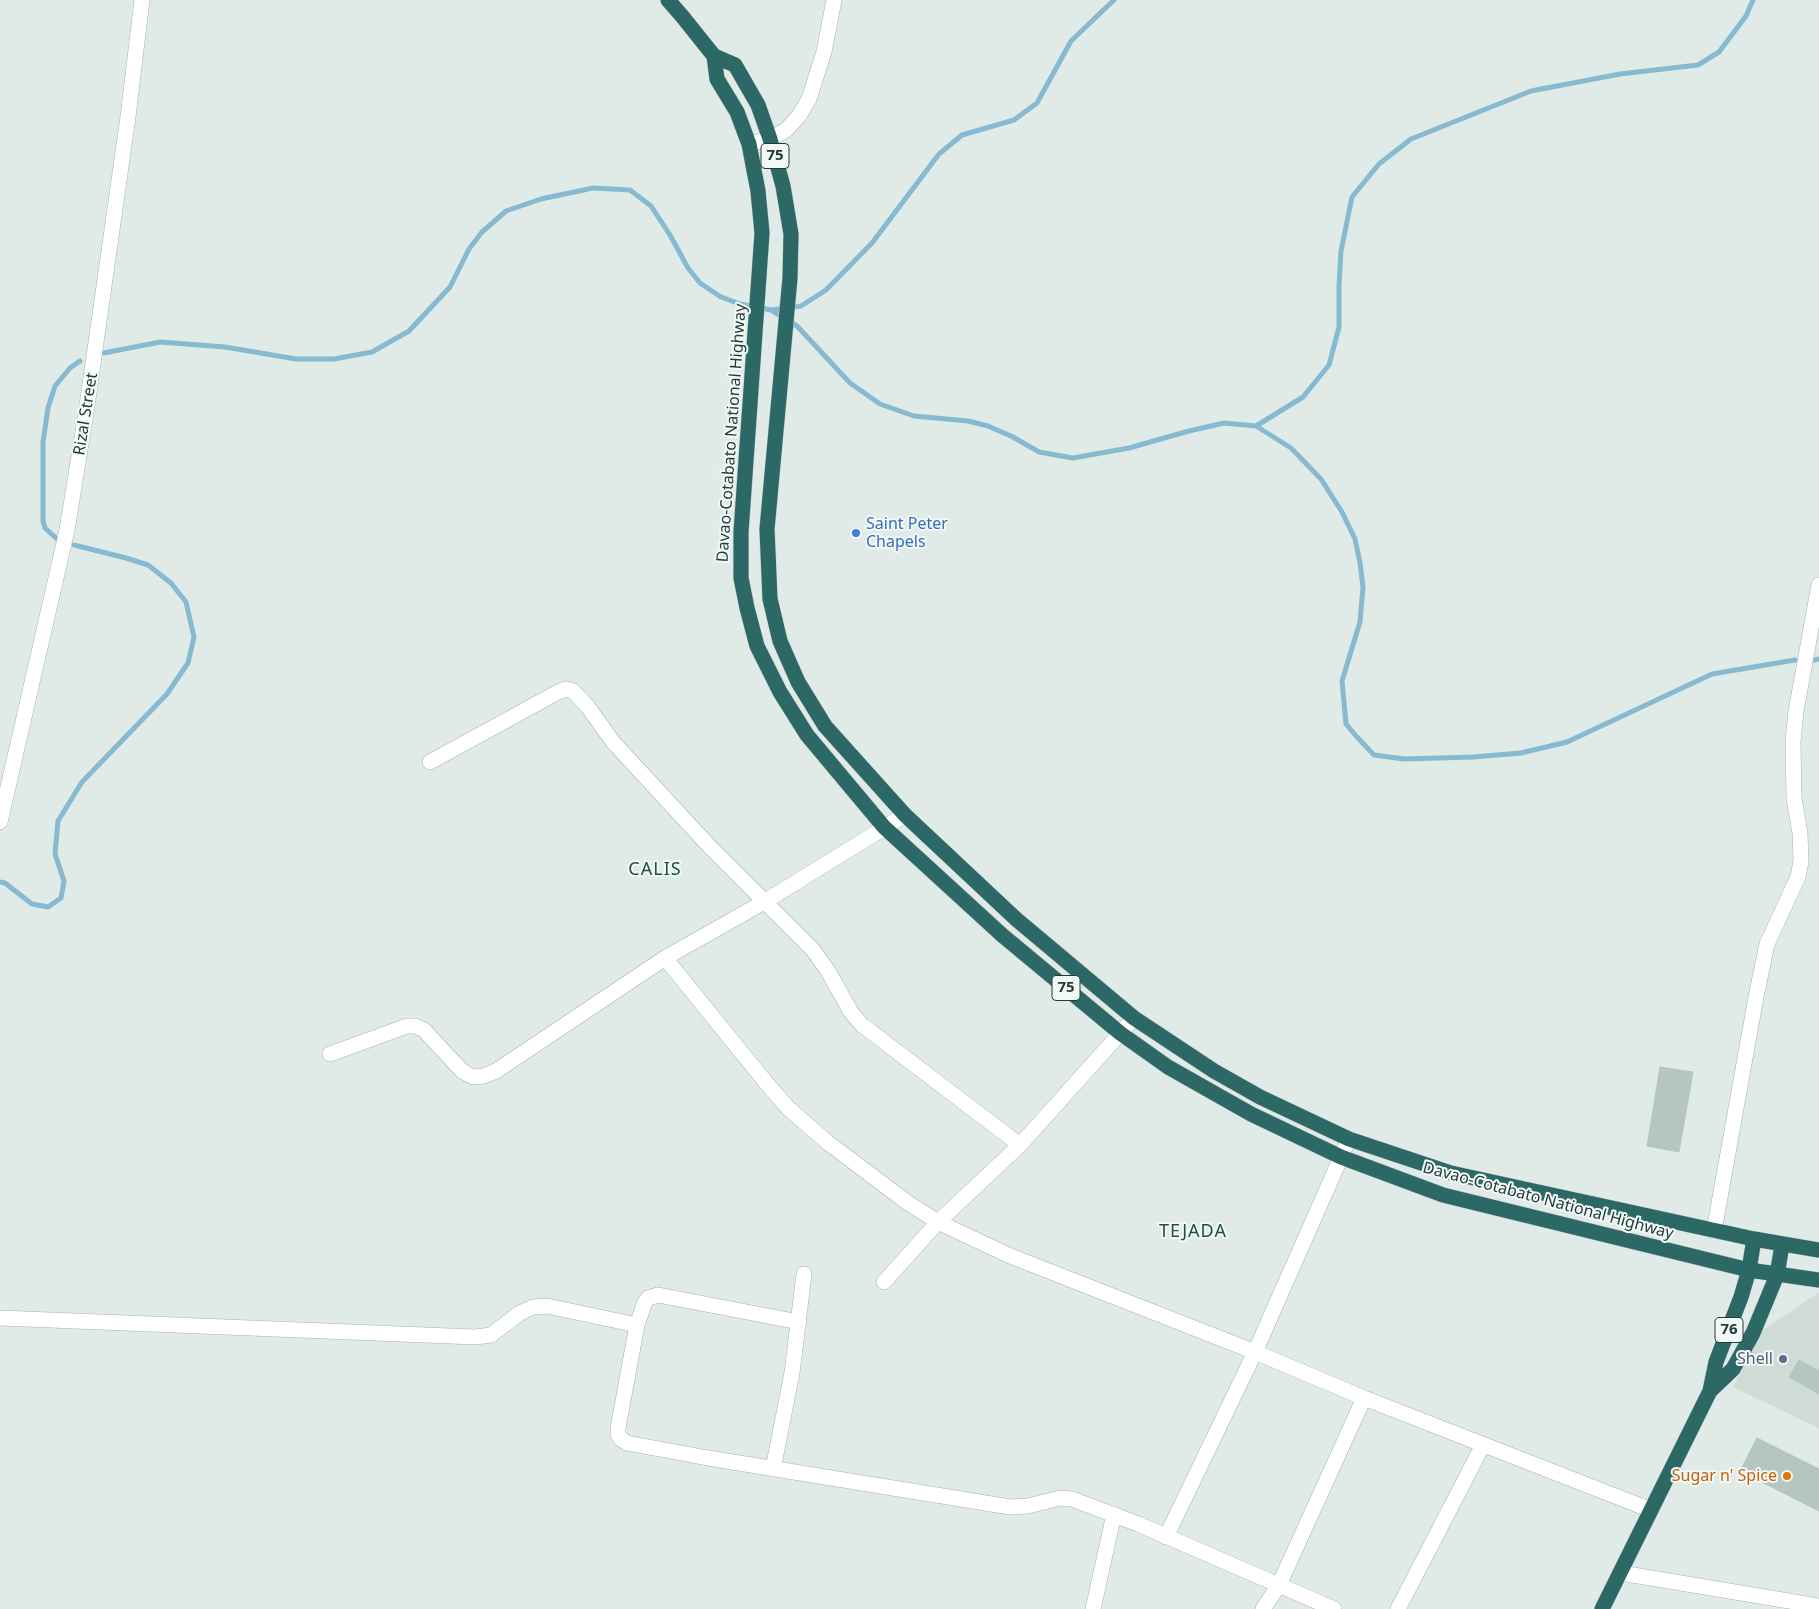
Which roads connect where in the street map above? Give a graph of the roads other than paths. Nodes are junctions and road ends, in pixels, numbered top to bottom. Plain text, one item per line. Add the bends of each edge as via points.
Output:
1 (142, 0) edge
2 (668, 0) edge
3 (834, 0) edge
4 (714, 56) junction
5 (770, 139) junction
6 (749, 144) junction
7 (1819, 585) edge
8 (430, 762) dead end
9 (905, 815) junction
10 (0, 822) edge
11 (884, 828) junction
12 (764, 902) junction
13 (665, 958) junction
14 (1134, 1018) junction
15 (1120, 1033) junction
16 (330, 1054) dead end
17 (1349, 1139) junction
18 (1020, 1145) junction
19 (1341, 1157) junction
20 (938, 1222) junction
21 (1714, 1231) junction
22 (1754, 1239) junction
23 (1782, 1245) junction
24 (1819, 1250) edge
25 (1749, 1270) junction
26 (804, 1274) dead end
27 (1777, 1275) junction
28 (1819, 1280) edge
29 (884, 1282) dead end
30 (0, 1318) edge
31 (799, 1322) junction
32 (637, 1325) junction
33 (1254, 1352) junction
34 (1710, 1391) junction
35 (1364, 1398) junction
36 (1483, 1445) junction
37 (773, 1469) junction
38 (1651, 1510) junction
39 (1114, 1514) junction
40 (1166, 1537) junction
41 (1620, 1573) junction
42 (1279, 1585) junction
43 (1819, 1606) edge
44 (1093, 1609) edge
45 (1263, 1609) edge
46 (1334, 1609) edge
47 (1398, 1609) edge
48 (1602, 1609) edge

1 - 10 street, Rizal Street via 128,117 67,530
2 - 4 highway, Davao-Cotabato National Highway / 75
3 - 5 street via 824,52 809,100 786,130
4 - 5 highway, Davao-Cotabato National Highway / 75 via 735,65 758,105
4 - 6 highway, Davao-Cotabato National Highway / 75 via 717,78 737,112
5 - 6 street
5 - 9 highway, Davao-Cotabato National Highway / 75 via 783,186 790,234 790,278 767,529 770,599 780,641 798,682 826,726
6 - 11 highway, Davao-Cotabato National Highway / 75 via 762,233 741,532 741,578 757,646 780,692 807,735
7 - 21 street via 1793,742 1794,798 1801,861 1798,877 1767,944
8 - 12 street via 558,692 573,690 613,742
9 - 11 street
9 - 14 highway, Davao-Cotabato National Highway / 75 via 1016,919
11 - 12 street
11 - 15 highway, Davao-Cotabato National Highway / 75 via 1002,936
12 - 13 street
12 - 18 street via 813,950 862,1025
13 - 16 street via 484,1076 472,1077 462,1071 424,1030 415,1026 407,1026
13 - 20 street via 788,1108 842,1153
14 - 15 street
14 - 17 highway, Davao-Cotabato National Highway / 75 via 1260,1097
15 - 18 street
15 - 19 highway, Davao-Cotabato National Highway / 75 via 1202,1087
17 - 19 street
17 - 21 highway, Davao-Cotabato National Highway / 75 via 1451,1174
18 - 20 street
19 - 25 highway, Davao-Cotabato National Highway / 75 via 1443,1195
19 - 33 street
20 - 29 street
20 - 33 street via 1008,1255
21 - 22 highway, Davao-Cotabato National Highway / 75
22 - 23 highway, Davao-Cotabato National Highway / 75
22 - 25 highway, 76
23 - 24 highway, Davao-Cotabato National Highway / 75
23 - 27 highway, 76
25 - 27 highway, Davao-Cotabato National Highway / 75
25 - 34 highway, 76 via 1716,1362
26 - 31 street
27 - 28 highway, Davao-Cotabato National Highway / 75
27 - 34 highway, 76 via 1753,1334 1733,1370
30 - 32 street via 475,1337 491,1335 533,1307 547,1306
31 - 32 street via 658,1295 645,1302
31 - 37 street
32 - 37 street via 618,1428 621,1439
33 - 35 street
33 - 40 street
34 - 38 highway, 76
35 - 36 street
35 - 42 street
36 - 38 street
36 - 47 street
37 - 39 street via 1010,1507 1060,1498 1072,1499
38 - 41 highway, 76
39 - 40 street
39 - 44 street
40 - 42 street
41 - 43 street
41 - 48 highway, 76
42 - 45 street
42 - 46 street

